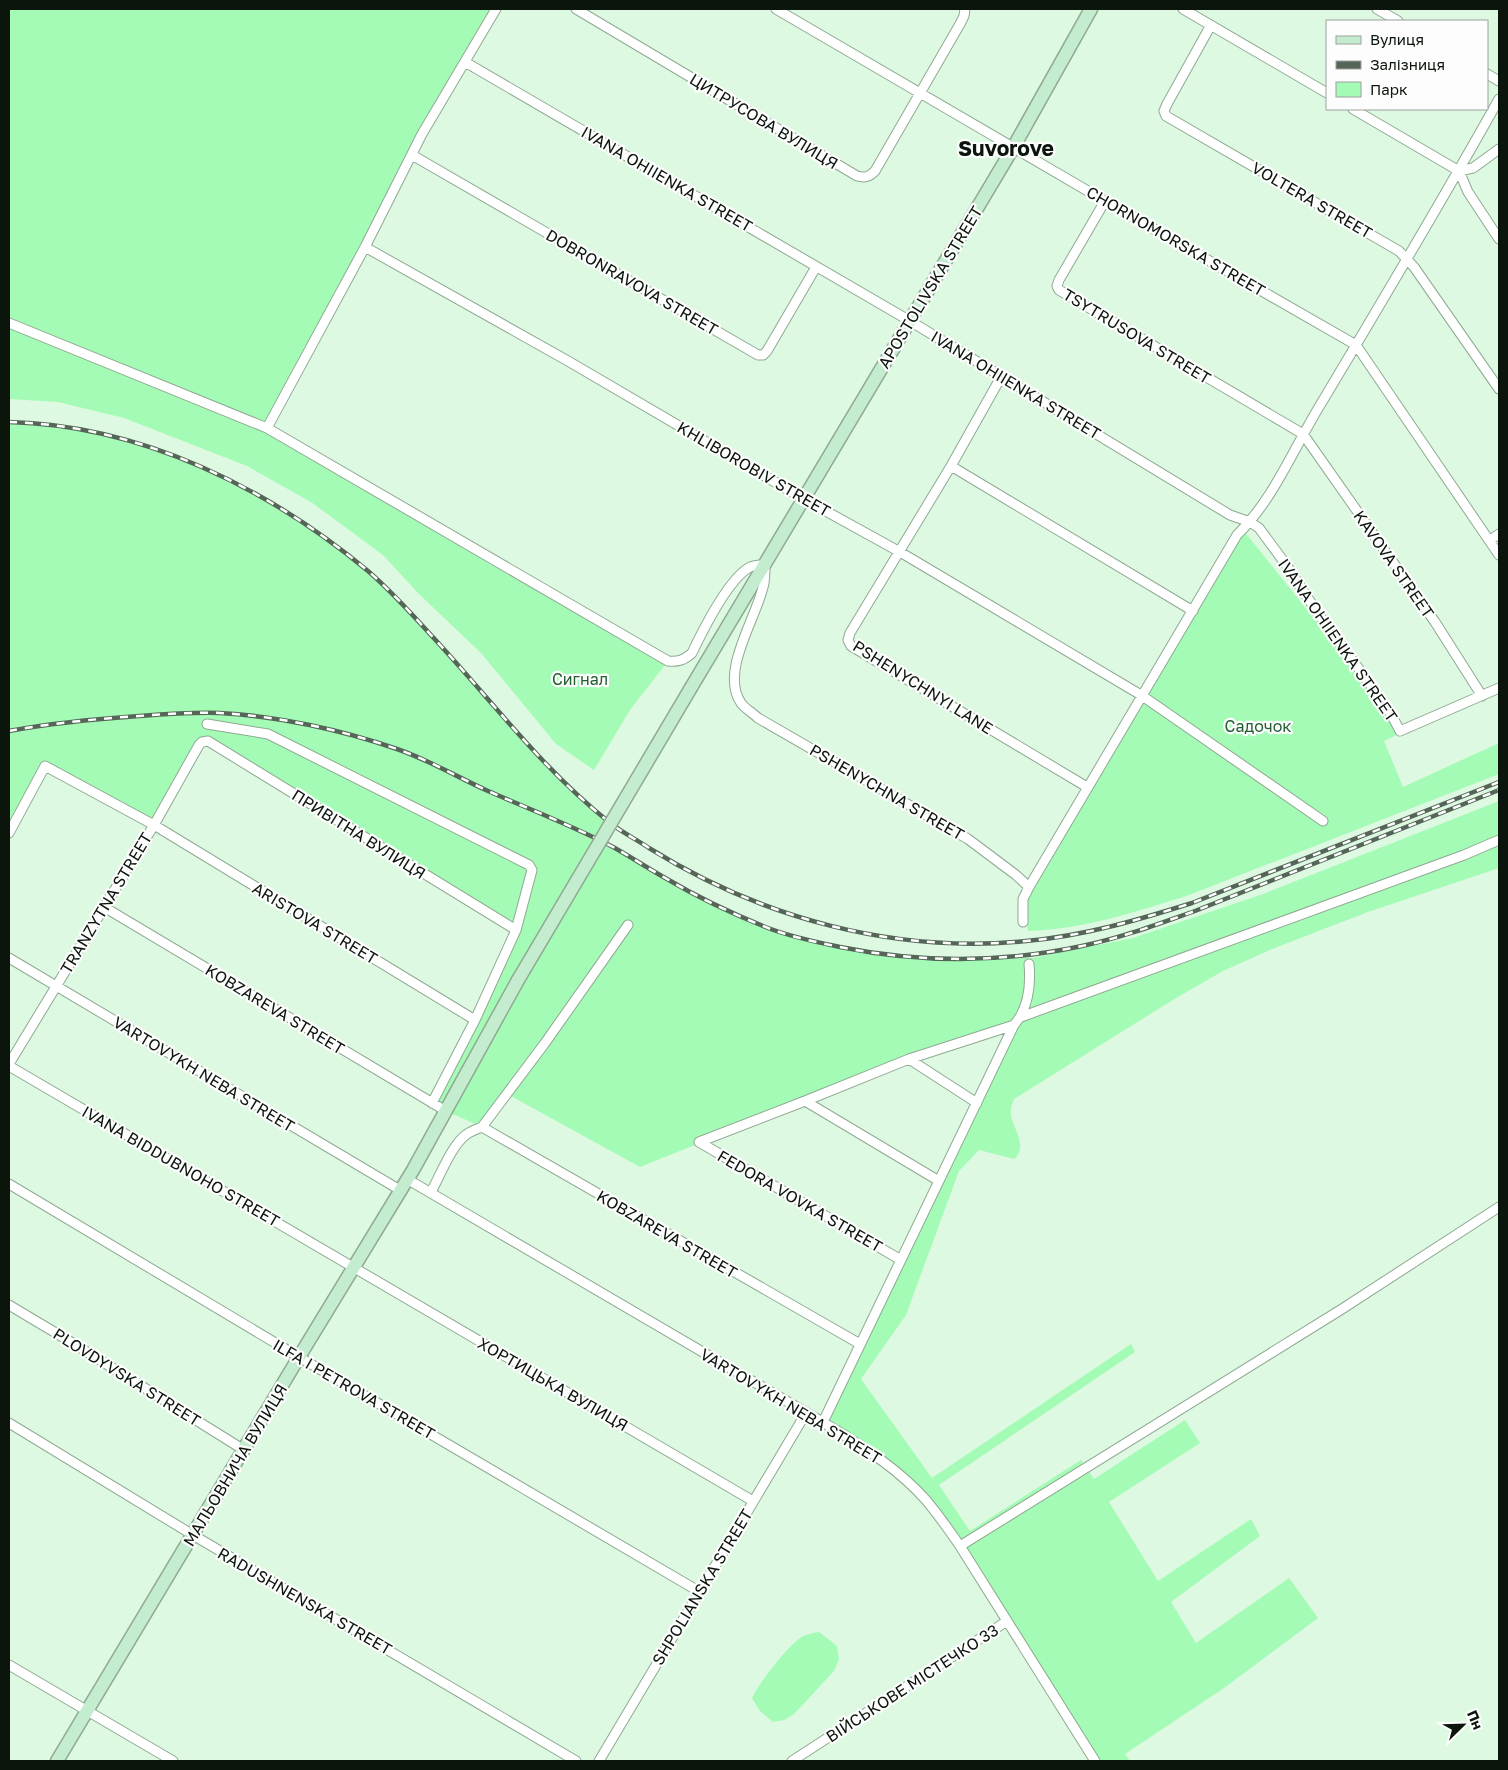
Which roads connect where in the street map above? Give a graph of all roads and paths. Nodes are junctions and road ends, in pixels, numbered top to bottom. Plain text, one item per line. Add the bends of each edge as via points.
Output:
1 (496, 9) edge
2 (576, 9) edge
3 (776, 9) edge
4 (965, 9) edge
5 (1091, 9) edge
6 (1183, 9) edge
7 (1377, 9) edge
8 (1396, 20) edge
9 (1211, 25) junction
10 (465, 62) junction
11 (1488, 75) edge
12 (1499, 81) edge
13 (919, 93) junction
14 (1326, 93) edge
15 (1499, 99) edge
16 (1355, 110) edge
17 (1013, 148) junction
18 (1499, 149) edge
19 (412, 155) junction
20 (1459, 171) junction
21 (1105, 201) junction
22 (1499, 239) edge
23 (365, 247) junction
24 (1408, 259) junction
25 (816, 267) junction
26 (910, 321) junction
27 (9, 323) edge
28 (1356, 345) junction
29 (1001, 377) junction
30 (1499, 389) edge
31 (267, 428) junction
32 (1303, 434) junction
33 (951, 466) junction
34 (804, 499) junction
35 (1250, 522) junction
36 (1499, 534) edge
37 (1490, 540) junction
38 (900, 552) junction
39 (1499, 555) edge
40 (765, 564) junction
41 (1192, 611) junction
42 (1499, 688) edge
43 (1141, 695) junction
44 (1482, 696) junction
45 (207, 724) dead end
46 (202, 742) joint
47 (1087, 786) junction
48 (1323, 821) dead end
49 (154, 826) junction
50 (9, 833) edge
51 (1499, 840) edge
52 (1029, 887) junction
53 (104, 906) junction
54 (1023, 922) dead end
55 (628, 925) dead end
56 (516, 930) junction
57 (9, 958) edge
58 (1029, 964) dead end
59 (518, 980) joint
60 (56, 986) junction
61 (1021, 1017) junction
62 (475, 1020) junction
63 (1014, 1026) junction
64 (909, 1058) junction
65 (9, 1065) edge
66 (805, 1101) junction
67 (432, 1103) junction
68 (977, 1103) junction
69 (446, 1111) junction
70 (478, 1129) junction
71 (410, 1175) junction
72 (939, 1181) junction
73 (9, 1184) edge
74 (400, 1190) junction
75 (431, 1192) junction
76 (1499, 1207) edge
77 (901, 1260) junction
78 (354, 1266) junction
79 (9, 1304) edge
80 (860, 1344) junction
81 (299, 1357) junction
82 (806, 1413) junction
83 (823, 1422) junction
84 (9, 1423) edge
85 (244, 1450) junction
86 (753, 1501) junction
87 (193, 1535) junction
88 (960, 1546) junction
89 (700, 1592) junction
90 (1007, 1621) junction
91 (9, 1665) edge
92 (88, 1712) junction
93 (57, 1761) edge
94 (173, 1761) edge
95 (576, 1761) edge
96 (598, 1761) edge
97 (792, 1761) edge
98 (1094, 1761) edge

1 - 10 street
2 - 13 street, ЦИТРУСОВА ВУЛИЦЯ via 863,178 875,171
3 - 13 street, CHORNOMORSKA STREET
4 - 13 street via 960,24
5 - 17 street, APOSTOLIVSKA STREET
6 - 9 street
7 - 8 street
9 - 14 street
9 - 24 street, VOLTERA STREET via 1167,104 1166,116
10 - 19 street
10 - 25 street, IVANA OHIIENKA STREET
11 - 12 street
13 - 17 street, CHORNOMORSKA STREET
15 - 20 street
16 - 20 street
17 - 21 street, CHORNOMORSKA STREET
17 - 26 street, APOSTOLIVSKA STREET
18 - 20 street via 1473,168
19 - 23 street
19 - 25 street, DOBRONRAVOVA STREET via 758,355 767,351
20 - 22 street via 1468,192
20 - 24 street
21 - 28 street, CHORNOMORSKA STREET
21 - 32 street, TSYTRUSOVA STREET via 1059,280 1059,290
23 - 31 street
23 - 34 street, KHLIBOROBIV STREET
24 - 28 street
24 - 30 street, VOLTERA STREET
25 - 26 street, IVANA OHIIENKA STREET
26 - 29 street, IVANA OHIIENKA STREET
26 - 34 street, APOSTOLIVSKA STREET
27 - 31 street
28 - 32 street
28 - 37 street, CHORNOMORSKA STREET
29 - 33 street
29 - 35 street, IVANA OHIIENKA STREET via 1230,514
31 - 40 street via 668,661 684,660 692,653 727,590 752,566
32 - 35 street
32 - 44 street, KAVOVA STREET via 1435,622
33 - 38 street
33 - 41 street
34 - 38 street, KHLIBOROBIV STREET
34 - 40 street, APOSTOLIVSKA STREET
35 - 41 street via 1237,535
35 - 44 street, IVANA OHIIENKA STREET via 1259,528 1287,566 1316,612 1389,710 1400,731
36 - 37 street
37 - 39 street, CHORNOMORSKA STREET
38 - 43 street, KHLIBOROBIV STREET
38 - 47 street, PSHENYCHNYI LANE via 850,633 848,640 851,646
40 - 52 street, PSHENYCHNA STREET via 764,584 735,672 735,689 741,703 758,718 968,839
40 - 59 street, APOSTOLIVSKA STREET, bridge
41 - 43 street
42 - 44 street, IVANA OHIIENKA STREET
43 - 47 street
43 - 48 street, KHLIBOROBIV STREET
45 - 56 street via 268,734 529,865 532,870
46 - 49 street, TRANZYTNA STREET
46 - 56 street, ПРИВІТНА ВУЛИЦЯ via 208,741
47 - 52 street
49 - 50 street, ARISTOVA STREET via 45,766
49 - 53 street, TRANZYTNA STREET
49 - 62 street, ARISTOVA STREET
51 - 61 street
52 - 54 street via 1023,899
53 - 60 street, TRANZYTNA STREET
53 - 67 street, KOBZAREVA STREET
55 - 70 street via 545,1043
56 - 62 street
57 - 60 street, VARTOVYKH NEBA STREET
58 - 61 street via 1028,994
59 - 69 street, МАЛЬОВНИЧА ВУЛИЦЯ
60 - 65 street, TRANZYTNA STREET
60 - 74 street, VARTOVYKH NEBA STREET
61 - 63 street
62 - 67 street
63 - 64 street
63 - 68 street
64 - 66 street
64 - 68 street
65 - 78 street, IVANA BIDDUBNOHO STREET
66 - 72 street
66 - 77 street, FEDORA VOVKA STREET via 699,1142
67 - 69 street, KOBZAREVA STREET
68 - 72 street
69 - 71 street, МАЛЬОВНИЧА ВУЛИЦЯ
70 - 75 street via 462,1138 455,1147
70 - 80 street, KOBZAREVA STREET
71 - 74 street, МАЛЬОВНИЧА ВУЛИЦЯ
71 - 75 street, VARTOVYKH NEBA STREET
72 - 77 street
73 - 81 street, ILFA I PETROVA STREET
74 - 78 street, МАЛЬОВНИЧА ВУЛИЦЯ
75 - 82 street, VARTOVYKH NEBA STREET
76 - 88 street via 1342,1309
77 - 80 street
78 - 81 street, МАЛЬОВНИЧА ВУЛИЦЯ
78 - 86 street, ХОРТИЦЬКА ВУЛИЦЯ
79 - 85 street, PLOVDYVSKA STREET
80 - 83 street
81 - 85 street, МАЛЬОВНИЧА ВУЛИЦЯ
81 - 89 street, ILFA I PETROVA STREET
82 - 83 street, VARTOVYKH NEBA STREET
82 - 86 street, SHPOLIANSKA STREET
83 - 88 street, VARTOVYKH NEBA STREET via 882,1460 910,1484 941,1518
84 - 87 street, RADUSHNENSKA STREET
85 - 87 street, МАЛЬОВНИЧА ВУЛИЦЯ
86 - 89 street, SHPOLIANSKA STREET
87 - 92 street, МАЛЬОВНИЧА ВУЛИЦЯ
87 - 95 street, RADUSHNENSKA STREET
88 - 90 street, VARTOVYKH NEBA STREET
89 - 96 street, SHPOLIANSKA STREET
90 - 97 street, ВІЙСЬКОВЕ МІСТЕЧКО 33
90 - 98 street, VARTOVYKH NEBA STREET
91 - 92 street
92 - 93 street, МАЛЬОВНИЧА ВУЛИЦЯ
92 - 94 street

